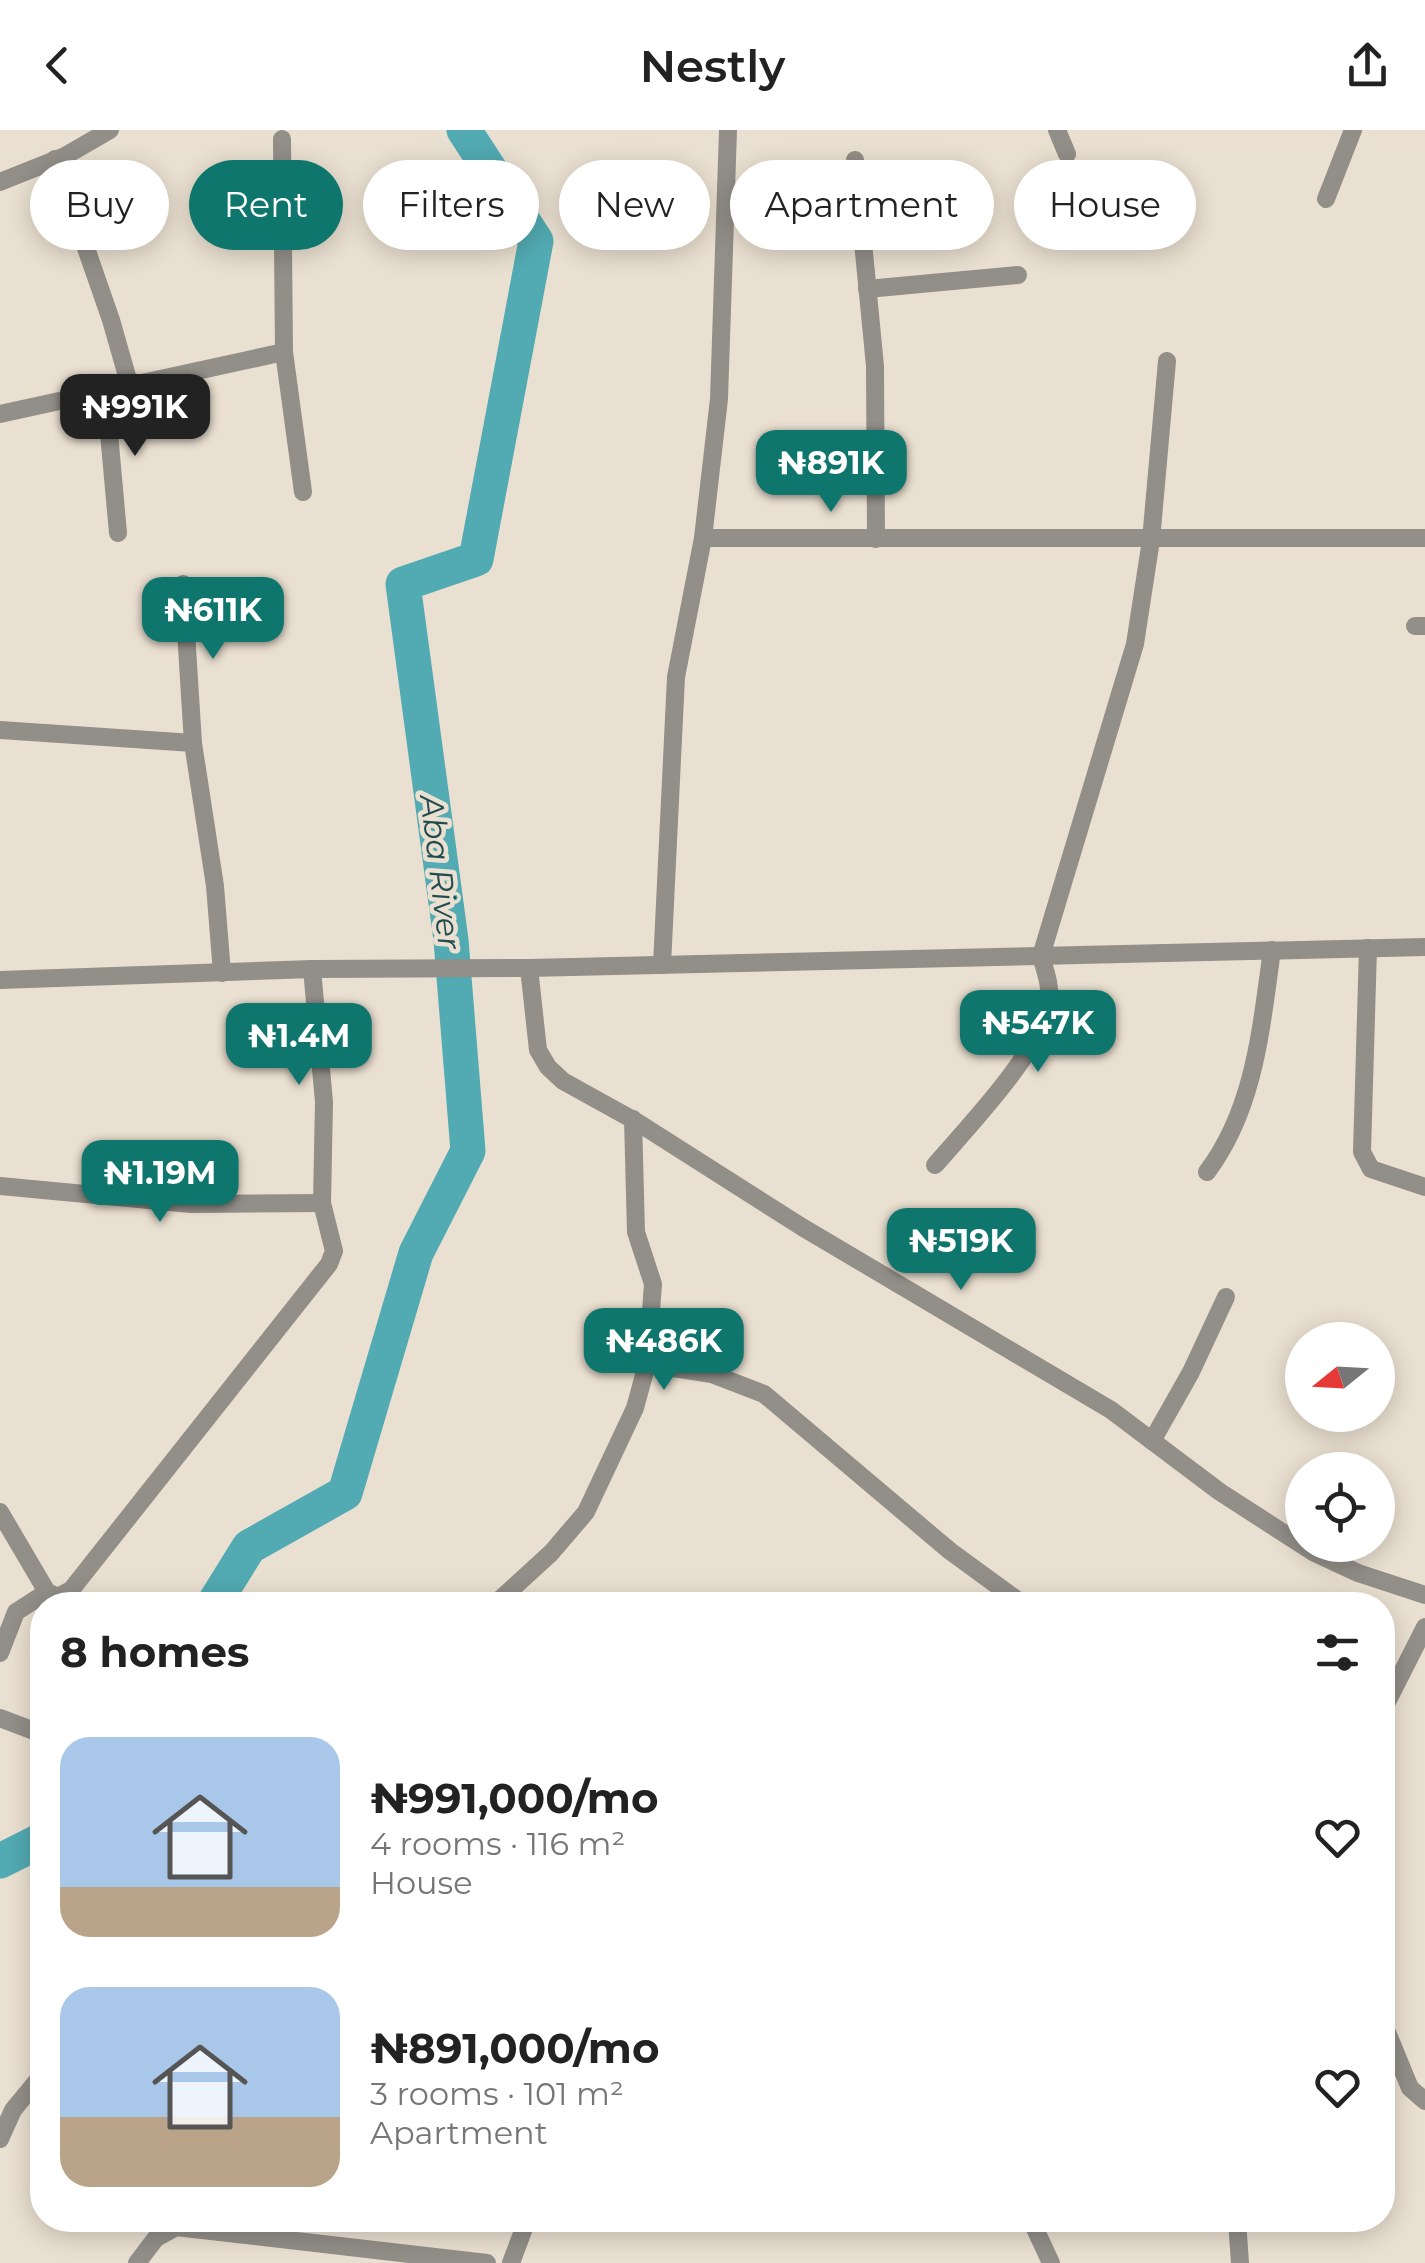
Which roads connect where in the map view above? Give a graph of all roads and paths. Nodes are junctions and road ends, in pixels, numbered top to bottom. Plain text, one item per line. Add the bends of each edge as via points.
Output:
1 (110, 130) edge
2 (728, 130) edge
3 (1057, 130) edge
4 (1353, 130) edge
5 (282, 139) dead end
6 (1067, 154) dead end
7 (56, 160) edge
8 (30, 170) edge
9 (0, 182) edge
10 (1326, 199) dead end
11 (87, 250) edge
12 (863, 250) edge
13 (1018, 275) dead end
14 (867, 289) junction
15 (284, 352) junction
16 (1166, 361) dead end
17 (129, 383) junction
18 (104, 389) junction
19 (0, 414) edge
20 (303, 492) dead end
21 (118, 533) dead end
22 (703, 538) junction
23 (1425, 538) edge
24 (876, 539) junction
25 (1150, 540) junction
26 (183, 584) dead end
27 (0, 730) edge
28 (193, 743) junction
29 (1425, 947) edge
30 (1368, 948) junction
31 (1272, 950) junction
32 (1041, 956) junction
33 (662, 965) junction
34 (528, 968) junction
35 (312, 969) junction
36 (222, 973) junction
37 (0, 980) edge
38 (632, 1119) junction
39 (935, 1164) dead end
40 (1207, 1172) dead end
41 (0, 1186) edge
42 (1425, 1187) edge
43 (322, 1203) junction
44 (1226, 1297) dead end
45 (647, 1364) junction
46 (1152, 1441) junction
47 (0, 1512) edge
48 (47, 1592) edge
49 (67, 1592) edge
50 (508, 1592) edge
51 (1006, 1592) edge
52 (1425, 1595) edge
53 (30, 1603) edge
54 (1425, 1627) edge
55 (0, 1653) edge
56 (1395, 1686) edge
57 (0, 1718) edge
58 (30, 1729) edge
59 (1395, 2052) edge
60 (30, 2089) edge
61 (1425, 2101) edge
62 (0, 2139) edge
63 (166, 2232) edge
64 (226, 2232) edge
65 (523, 2232) edge
66 (1037, 2232) edge
67 (1238, 2232) edge
68 (137, 2263) edge
69 (487, 2263) edge
70 (511, 2263) edge
71 (1051, 2263) edge
72 (1240, 2263) edge

1 - 7 street
2 - 22 street via 719,398
3 - 6 street
4 - 10 street
5 - 15 street
8 - 9 street
11 - 17 street
12 - 14 street
13 - 14 street
14 - 24 street via 875,366
15 - 17 street
15 - 20 street
16 - 25 street
17 - 18 street
18 - 19 street
18 - 21 street
22 - 24 street
22 - 33 street via 676,677
23 - 25 street
24 - 25 street
25 - 32 street via 1136,644
26 - 28 street
27 - 28 street
28 - 36 street
29 - 30 street
30 - 31 street
30 - 42 street via 1362,1152 1372,1169
31 - 32 street
31 - 40 street via 1240,1114
32 - 33 street
32 - 39 street via 1050,1004 1044,1019 992,1099
33 - 34 street
34 - 35 street
34 - 38 street via 538,1050 548,1067
35 - 36 street
35 - 43 street via 324,1102
36 - 37 street
38 - 45 street via 636,1232 653,1284
38 - 46 street
41 - 43 street via 191,1204
43 - 49 street via 334,1250 316,1284
44 - 46 street
45 - 50 street via 630,1421 586,1512
45 - 51 street via 712,1374 764,1394
46 - 52 street via 1313,1552
47 - 48 street
53 - 55 street via 16,1612
54 - 56 street
57 - 58 street
59 - 61 street via 1410,2088
60 - 62 street
63 - 68 street
64 - 69 street
65 - 70 street
66 - 71 street
67 - 72 street

